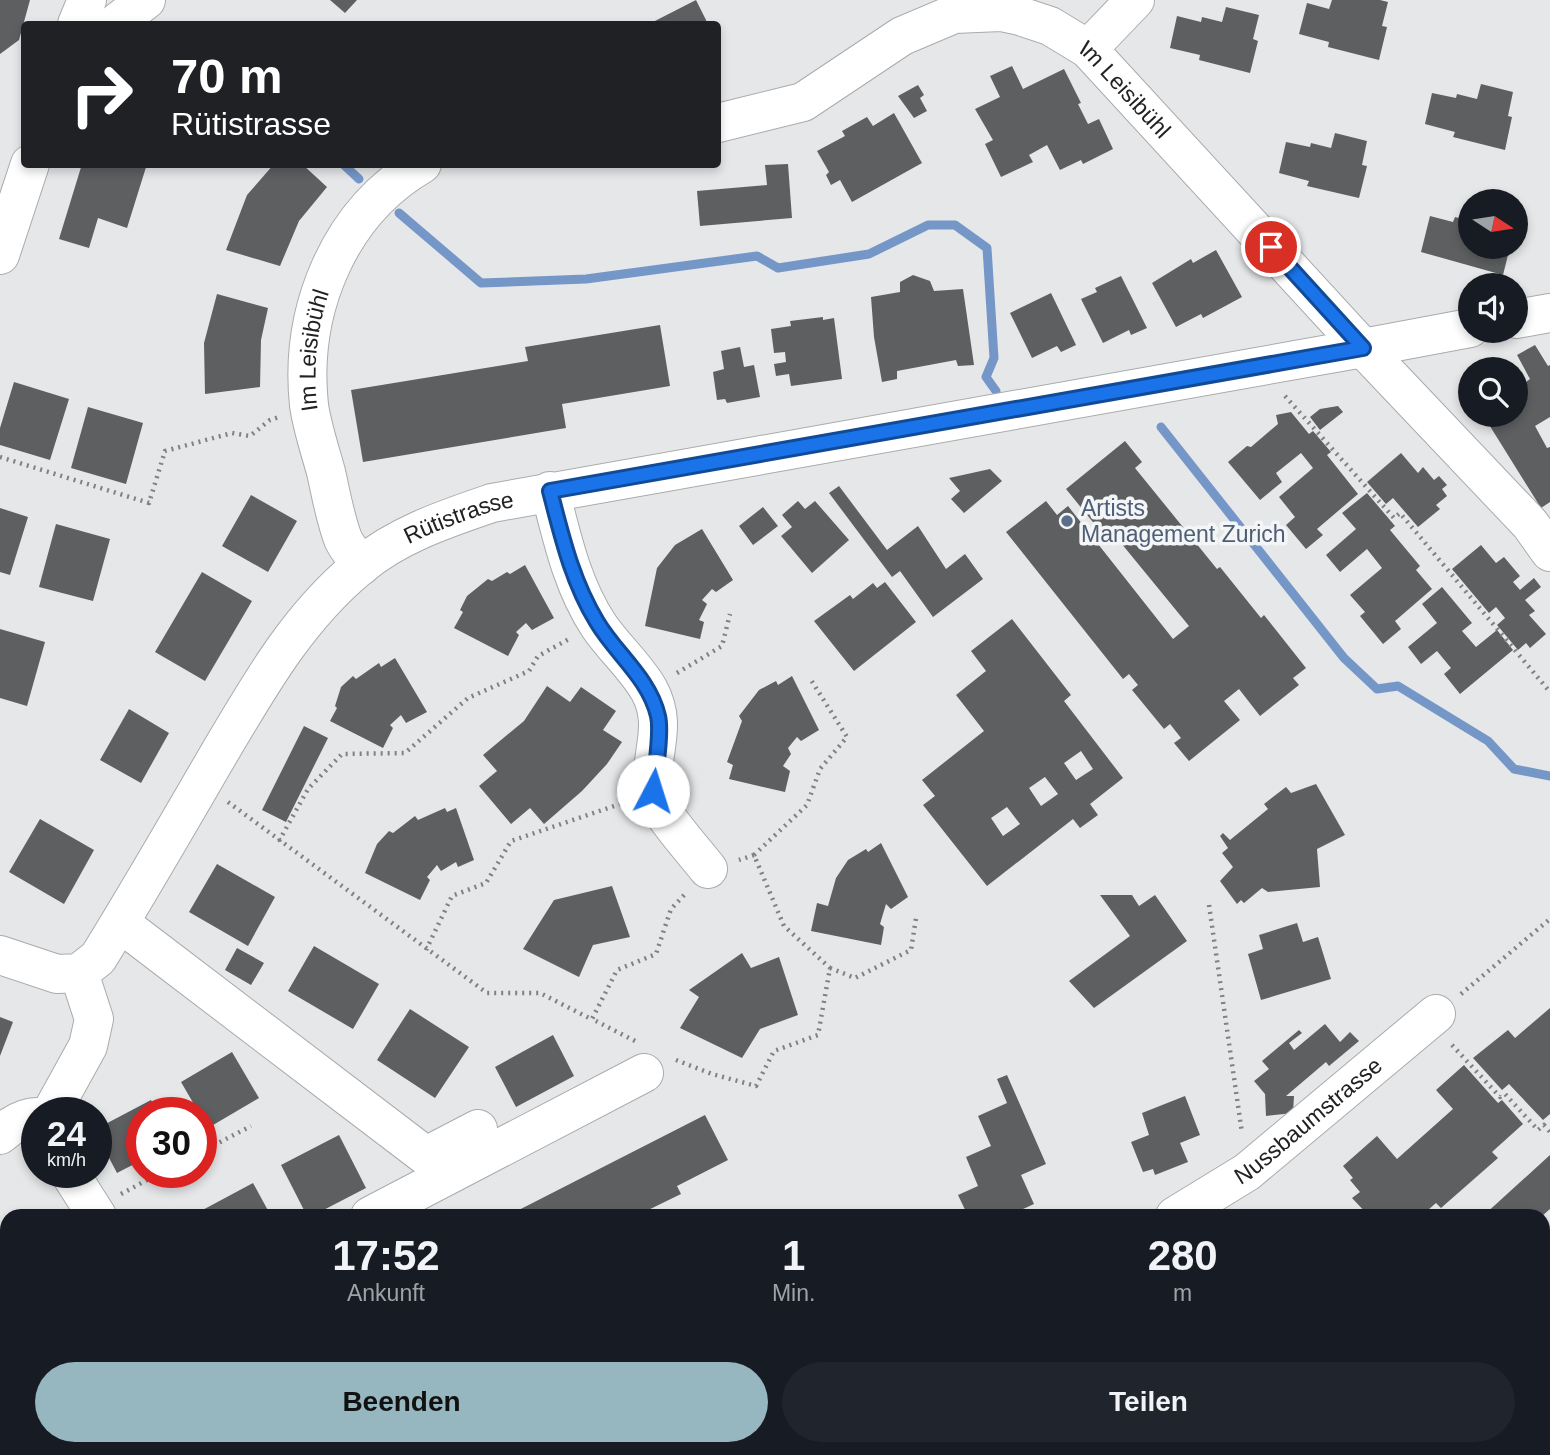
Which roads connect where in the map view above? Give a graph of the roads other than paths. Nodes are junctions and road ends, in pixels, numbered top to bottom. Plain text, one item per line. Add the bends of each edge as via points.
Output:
1 (87, 0) edge
2 (146, 0) edge
3 (1135, 0) edge
4 (79, 21) edge
5 (119, 21) edge
6 (1088, 49) junction
7 (721, 122) edge
8 (29, 168) edge
9 (416, 168) edge
10 (0, 256) edge
11 (1550, 313) edge
12 (1528, 317) edge
13 (1458, 330) edge
14 (1363, 348) junction
15 (550, 491) junction
16 (1550, 552) edge
17 (361, 566) junction
18 (708, 869) road end
19 (120, 923) junction
20 (0, 954) edge
21 (79, 973) junction
22 (1432, 1017) road end
23 (642, 1058) road end
24 (60, 1097) edge
25 (21, 1121) edge
26 (478, 1129) dead end
27 (0, 1135) edge
28 (79, 1188) edge
29 (92, 1209) edge
30 (382, 1209) edge
31 (1186, 1209) edge

1 - 4 street
2 - 5 street
3 - 6 street
6 - 7 street, Im Leisibühl via 1050,26 1020,16 954,14 902,36 803,102
6 - 14 street, Im Leisibühl
8 - 10 street
9 - 17 street, Im Leisibühl via 361,215 331,265 314,311 307,365 309,407 344,541
11 - 12 street
13 - 14 street
14 - 15 street, Rütistrasse
14 - 16 street via 1530,524
15 - 17 street, Rütistrasse via 492,503 436,522
15 - 18 street via 579,591 598,624 649,690 659,719 653,791
17 - 19 street, Rütistrasse via 322,600 260,684
19 - 21 street, Rütistrasse via 98,958
19 - 26 street via 426,1156
20 - 21 street via 57,974
21 - 24 street via 94,1019 88,1046
22 - 31 street, Nussbaumstrasse via 1247,1172
23 - 30 street
25 - 27 street
28 - 29 street

